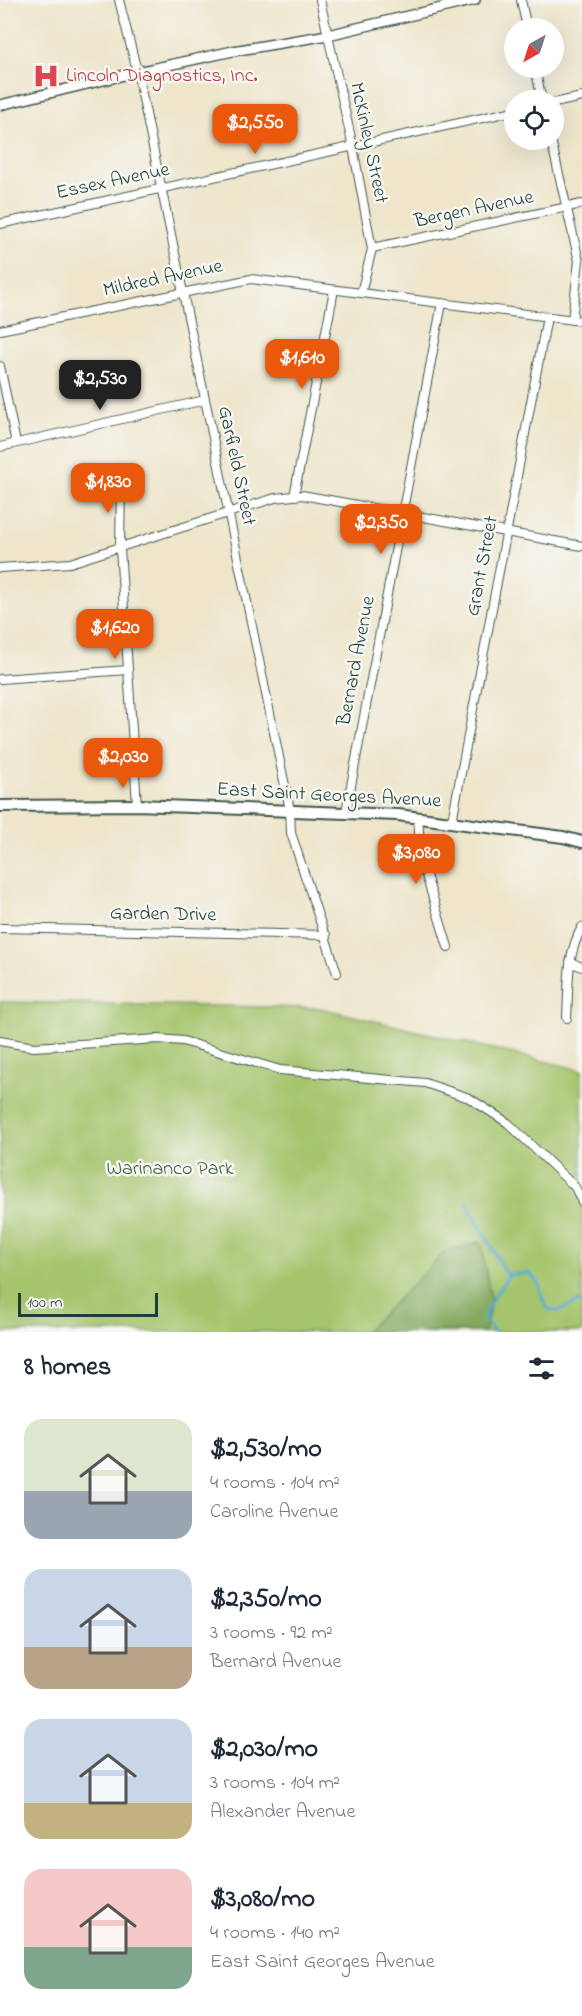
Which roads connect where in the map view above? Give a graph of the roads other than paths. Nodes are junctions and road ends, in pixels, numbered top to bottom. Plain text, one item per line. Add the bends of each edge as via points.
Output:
1 (119, 0) edge
2 (320, 0) edge
3 (475, 0) edge
4 (521, 0) edge
5 (525, 18) edge
6 (328, 35) junction
7 (137, 72) junction
8 (582, 97) edge
9 (564, 101) edge
10 (0, 105) edge
11 (504, 113) edge
12 (352, 147) junction
13 (553, 150) edge
14 (161, 189) junction
15 (582, 204) edge
16 (567, 207) junction
17 (0, 224) edge
18 (372, 248) junction
19 (334, 290) junction
20 (183, 292) junction
21 (361, 293) junction
22 (442, 303) junction
23 (547, 317) junction
24 (572, 320) junction
25 (582, 321) edge
26 (0, 330) edge
27 (0, 366) edge
28 (205, 400) junction
29 (16, 443) junction
30 (0, 447) edge
31 (121, 481) dead end
32 (294, 495) junction
33 (229, 513) junction
34 (402, 513) junction
35 (506, 532) junction
36 (582, 546) edge
37 (120, 548) junction
38 (0, 568) edge
39 (128, 670) junction
40 (0, 679) edge
41 (137, 805) junction
42 (0, 806) edge
43 (290, 810) junction
44 (346, 812) junction
45 (418, 817) junction
46 (452, 821) junction
47 (582, 842) edge
48 (582, 927) edge
49 (0, 928) edge
50 (326, 935) junction
51 (448, 947) dead end
52 (570, 962) junction
53 (582, 967) edge
54 (337, 973) dead end
55 (567, 1018) dead end
56 (0, 1041) edge
57 (582, 1202) edge

1 - 7 street, Garfield Street
2 - 6 street, McKinley Street
3 - 6 street
4 - 5 street
6 - 7 street
6 - 12 street, McKinley Street
7 - 10 street
7 - 14 street, Garfield Street
8 - 9 street
11 - 12 street, Essex Avenue
12 - 14 street, Essex Avenue
12 - 18 street, McKinley Street
13 - 16 street
14 - 17 street, Essex Avenue
14 - 20 street, Garfield Street
15 - 16 street, Bergen Avenue
16 - 18 street, Bergen Avenue
16 - 24 street via 579,261
18 - 21 street, McKinley Street
19 - 20 street, Mildred Avenue via 251,279
19 - 21 street, Mildred Avenue
19 - 32 street
20 - 26 street, Mildred Avenue
20 - 28 street, Garfield Street
21 - 22 street
22 - 23 street
22 - 34 street, Bernard Avenue
23 - 24 street
23 - 35 street, Grant Street
24 - 25 street
27 - 29 street
28 - 29 street
28 - 33 street, Garfield Street
29 - 30 street
31 - 37 street
32 - 33 street
32 - 34 street
33 - 37 street
33 - 43 street, Garfield Street
34 - 35 street
34 - 44 street, Bernard Avenue
35 - 36 street
35 - 46 street, Grant Street
37 - 38 street via 70,563
37 - 39 street
39 - 40 street
39 - 41 street
41 - 42 main road, East Saint Georges Avenue
41 - 43 main road, East Saint Georges Avenue
43 - 44 main road, East Saint Georges Avenue
43 - 50 street, Garfield Street via 291,833
44 - 45 main road, East Saint Georges Avenue
45 - 46 main road, East Saint Georges Avenue
45 - 51 street via 421,859
46 - 47 main road, East Saint Georges Avenue
48 - 52 street via 573,942
49 - 50 street, Garden Drive
50 - 54 street, Garfield Street
52 - 53 street
52 - 55 street
56 - 57 street via 34,1047 158,1039 183,1041 280,1070 425,1083 469,1098 508,1123 575,1188

